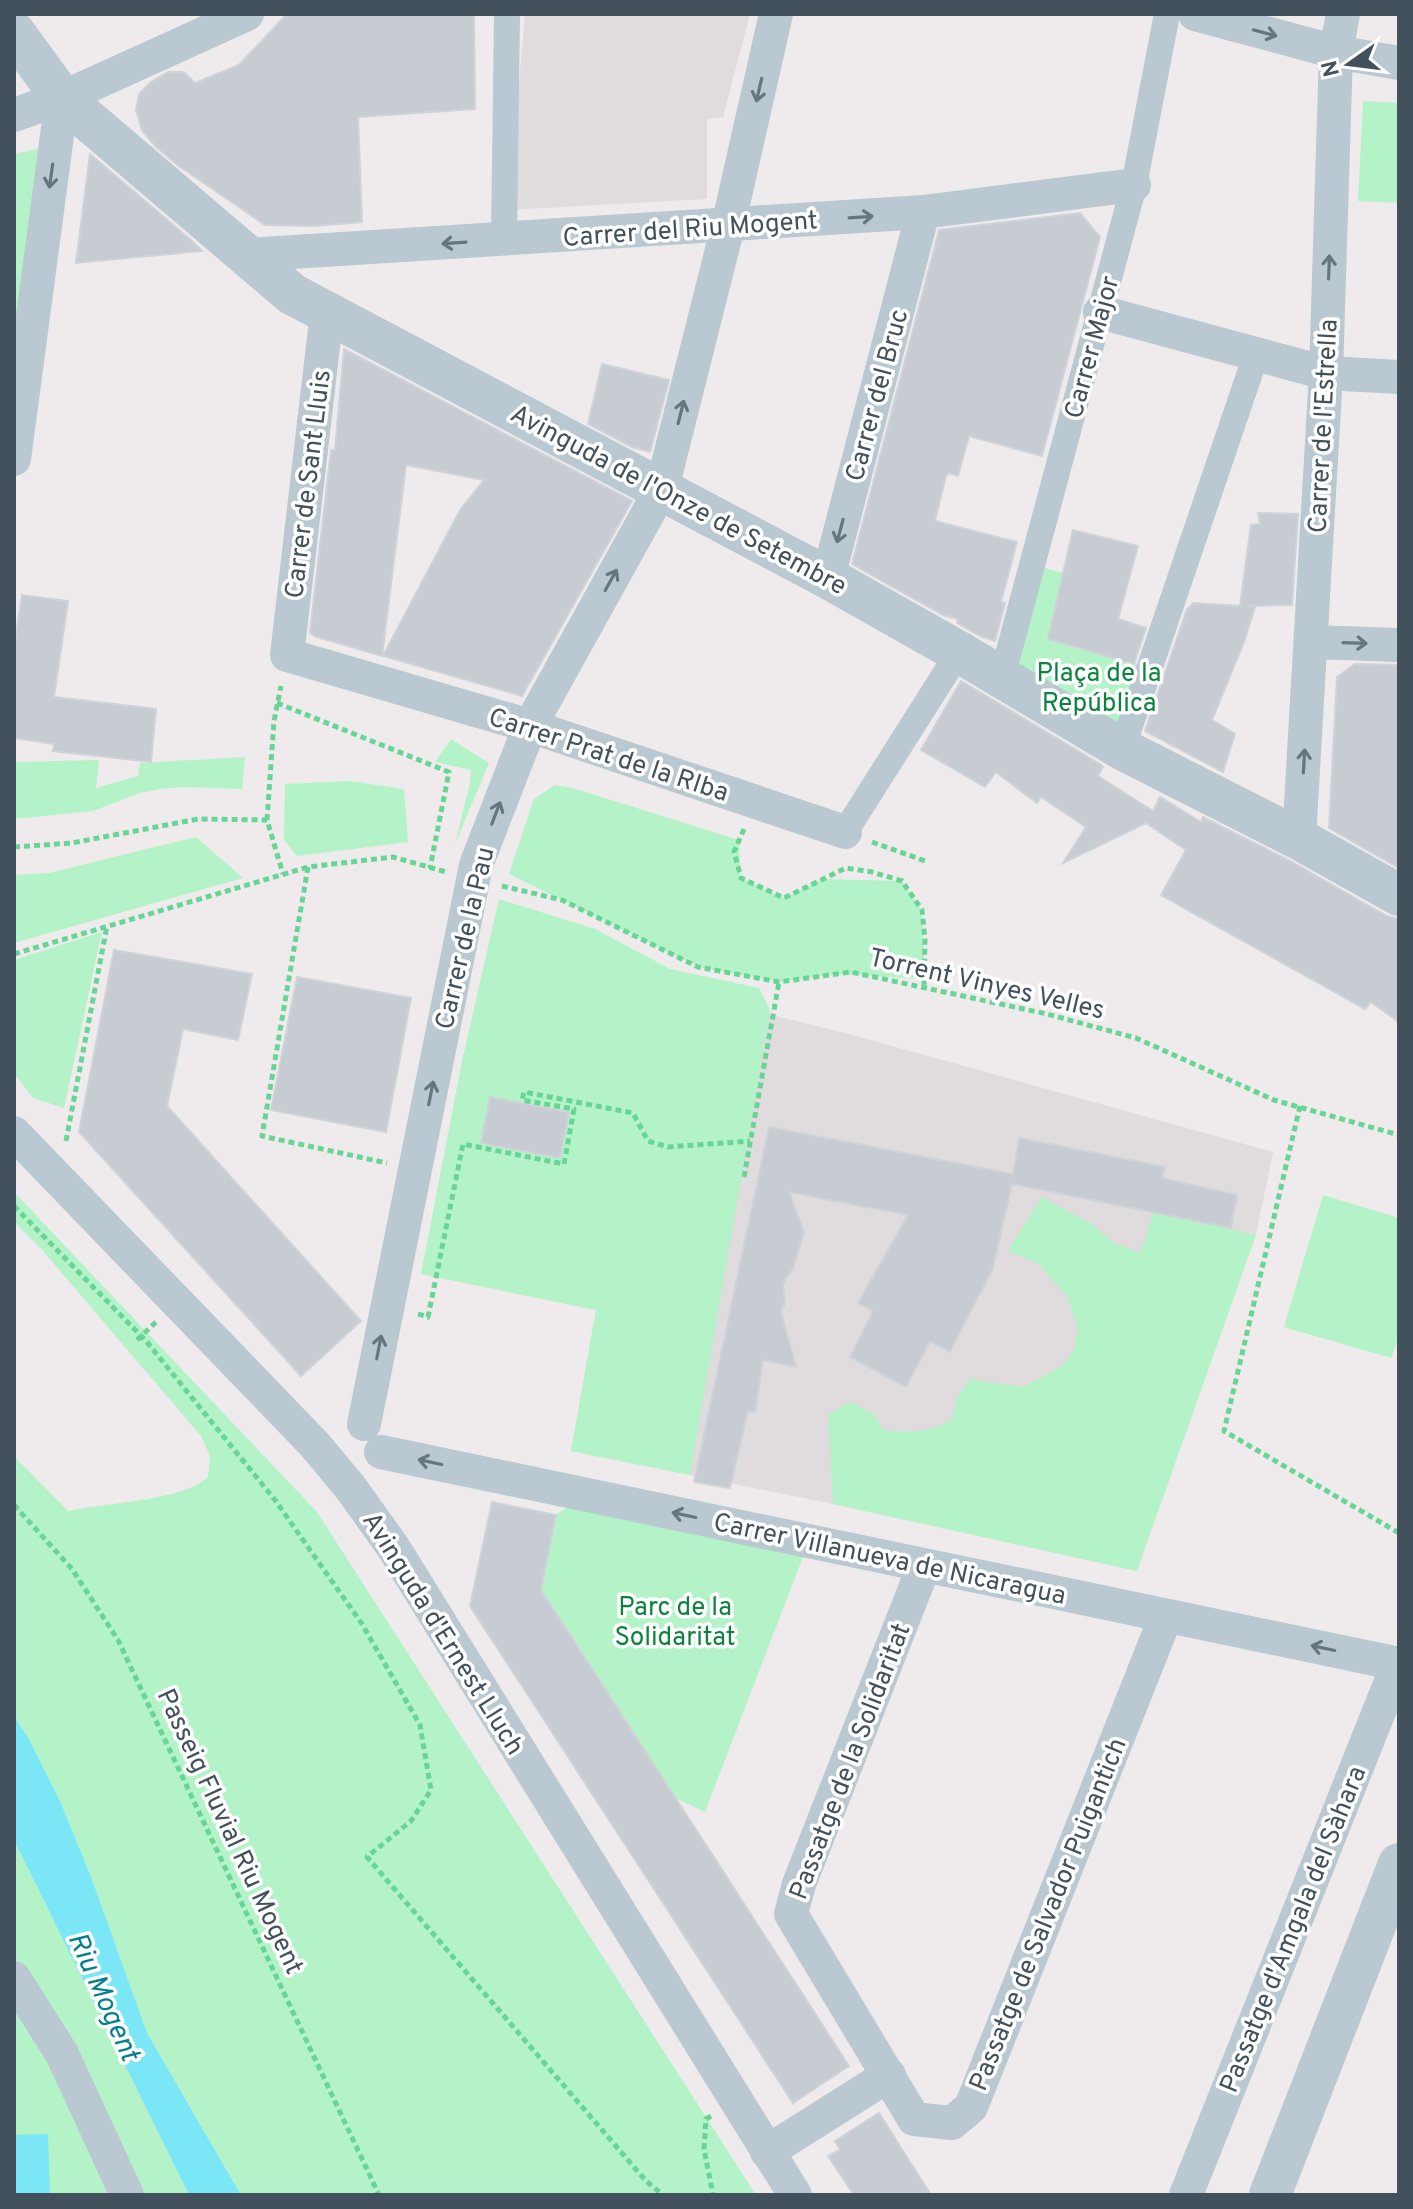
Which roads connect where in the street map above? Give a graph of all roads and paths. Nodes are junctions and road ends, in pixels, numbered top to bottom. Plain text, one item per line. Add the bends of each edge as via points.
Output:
1 (247, 14) edge
2 (507, 14) edge
3 (776, 14) edge
4 (1167, 14) edge
5 (1195, 14) edge
6 (1343, 14) edge
7 (14, 32) edge
8 (1336, 52) junction
9 (1399, 63) edge
10 (62, 98) junction
11 (14, 115) edge
12 (1134, 185) junction
13 (923, 212) junction
14 (728, 226) junction
15 (504, 240) junction
16 (245, 255) junction
17 (327, 312) junction
18 (1100, 312) junction
19 (1256, 355) junction
20 (1326, 373) junction
21 (1399, 377) edge
22 (14, 459) edge
23 (662, 488) junction
24 (828, 578) junction
25 (1311, 642) junction
26 (1399, 645) edge
27 (959, 652) junction
28 (287, 655) joint
29 (1002, 677) junction
30 (277, 703) dead end
31 (274, 721) dead end
32 (530, 726) junction
33 (1122, 749) junction
34 (755, 802) junction
35 (267, 820) junction
36 (845, 832) junction
37 (1299, 839) junction
38 (14, 847) edge
39 (928, 862) dead end
40 (308, 867) junction
41 (430, 868) junction
42 (283, 874) junction
43 (473, 880) junction
44 (1399, 895) edge
45 (107, 926) junction
46 (14, 954) edge
47 (779, 982) junction
48 (924, 988) junction
49 (1300, 1106) junction
50 (14, 1133) edge
51 (1399, 1135) edge
52 (750, 1141) junction
53 (415, 1169) junction
54 (744, 1177) dead end
55 (59, 1179) junction
56 (14, 1206) edge
57 (388, 1305) junction
58 (372, 1438) junction
59 (315, 1445) junction
60 (350, 1487) junction
61 (14, 1505) edge
62 (1399, 1533) edge
63 (924, 1566) junction
64 (1166, 1616) junction
65 (1399, 1664) edge
66 (1399, 1864) edge
67 (14, 1978) edge
68 (889, 2075) junction
69 (735, 2100) junction
70 (767, 2152) junction
71 (127, 2195) edge
72 (379, 2195) edge
73 (663, 2195) edge
74 (713, 2195) edge
75 (795, 2195) edge
76 (1186, 2195) edge
77 (1270, 2195) edge

1 - 10 street
2 - 15 street
3 -> 14 street, Carrer de la Pau
4 - 12 street, Carrer Major
5 -> 8 street
6 - 8 street, Carrer de l'Estrella
7 - 10 street, Avinguda de l'Onze de Setembre
8 - 9 street
20 -> 8 street, Carrer de l'Estrella
10 - 11 street
10 - 16 street, Avinguda de l'Onze de Setembre
10 -> 22 street
12 - 13 street, Carrer del Riu Mogent
12 - 18 street, Carrer Major
14 -> 13 street, Carrer del Riu Mogent
13 -> 24 street, Carrer del Bruc
14 - 15 street, Carrer del Riu Mogent
23 -> 14 street, Carrer de la Pau
15 -> 16 street, Carrer del Riu Mogent
16 - 17 street, Avinguda de l'Onze de Setembre via 292,294
17 - 23 street, Avinguda de l'Onze de Setembre
17 - 28 street, Carrer de Sant Lluis
18 - 19 street
18 - 29 street, Carrer Major
19 - 20 street
19 - 33 street
20 - 21 street
20 - 25 street, Carrer de l'Estrella
23 - 24 street, Avinguda de l'Onze de Setembre
32 -> 23 street, Carrer de la Pau
24 - 27 street, Avinguda de l'Onze de Setembre
25 -> 26 street
37 -> 25 street, Carrer de l'Estrella
27 - 29 street, Avinguda de l'Onze de Setembre
27 - 36 street
28 - 32 street, Carrer Prat de la RIba
29 - 33 street, Avinguda de l'Onze de Setembre
30 - 41 path via 449,772
31 - 35 path
32 - 34 street, Carrer Prat de la RIba
43 -> 32 street, Carrer de la Pau
33 - 37 street, Avinguda de l'Onze de Setembre
34 - 36 street, Carrer Prat de la RIba
34 - 48 path via 734,852 741,878 784,898 846,868 902,881 922,910
35 - 38 path via 198,819 72,843
35 - 42 path
36 - 39 path
37 - 44 street, Avinguda de l'Onze de Setembre
40 - 41 path, Torrent Vinyes Velles via 393,857
40 - 42 path, Torrent Vinyes Velles
40 - 53 path via 262,1136
41 - 43 path, Torrent Vinyes Velles
42 - 45 path, Torrent Vinyes Velles
43 - 47 path, Torrent Vinyes Velles via 562,900 698,967
53 -> 43 street, Carrer de la Pau
45 - 46 path, Torrent Vinyes Velles
45 - 55 path
47 - 48 path, Torrent Vinyes Velles via 851,972
47 - 52 path
48 - 49 path, Torrent Vinyes Velles via 1136,1038 1274,1100
49 - 51 path, Torrent Vinyes Velles
49 - 62 path via 1224,1431
50 - 55 street, Avinguda d'Ernest Lluch
52 - 54 path
52 - 57 path via 668,1147 648,1141 633,1113 524,1092 522,1100 574,1109 564,1164 463,1144 428,1317
53 - 57 street, Carrer de la Pau
55 - 59 street, Avinguda d'Ernest Lluch
56 - 73 path via 146,1341 275,1500 362,1624 420,1725 431,1790 411,1821 367,1857
58 -> 57 street, Carrer de la Pau
58 - 59 street via 348,1421
58 - 60 street via 377,1463
63 -> 58 street, Carrer Villanueva de Nicaragua
59 - 60 street, Avinguda d'Ernest Lluch
60 - 69 street, Avinguda d'Ernest Lluch via 393,1547
61 - 72 path, Passeig Fluvial Riu Mogent via 72,1569 118,1640
63 - 64 street, Carrer Villanueva de Nicaragua
63 - 68 street, Passatge de la Solidaritat via 791,1914
65 -> 64 street, Carrer Villanueva de Nicaragua
64 - 68 street, Passatge de Salvador Puigantich via 971,2107 952,2123 914,2119
65 - 76 street, Passatge d'Amgala del Sàhara
66 - 77 street
67 - 71 street via 62,2054
68 - 70 street
69 - 70 street, Avinguda d'Ernest Lluch
69 - 74 path via 706,2119 704,2149
70 - 75 street, Avinguda d'Ernest Lluch

